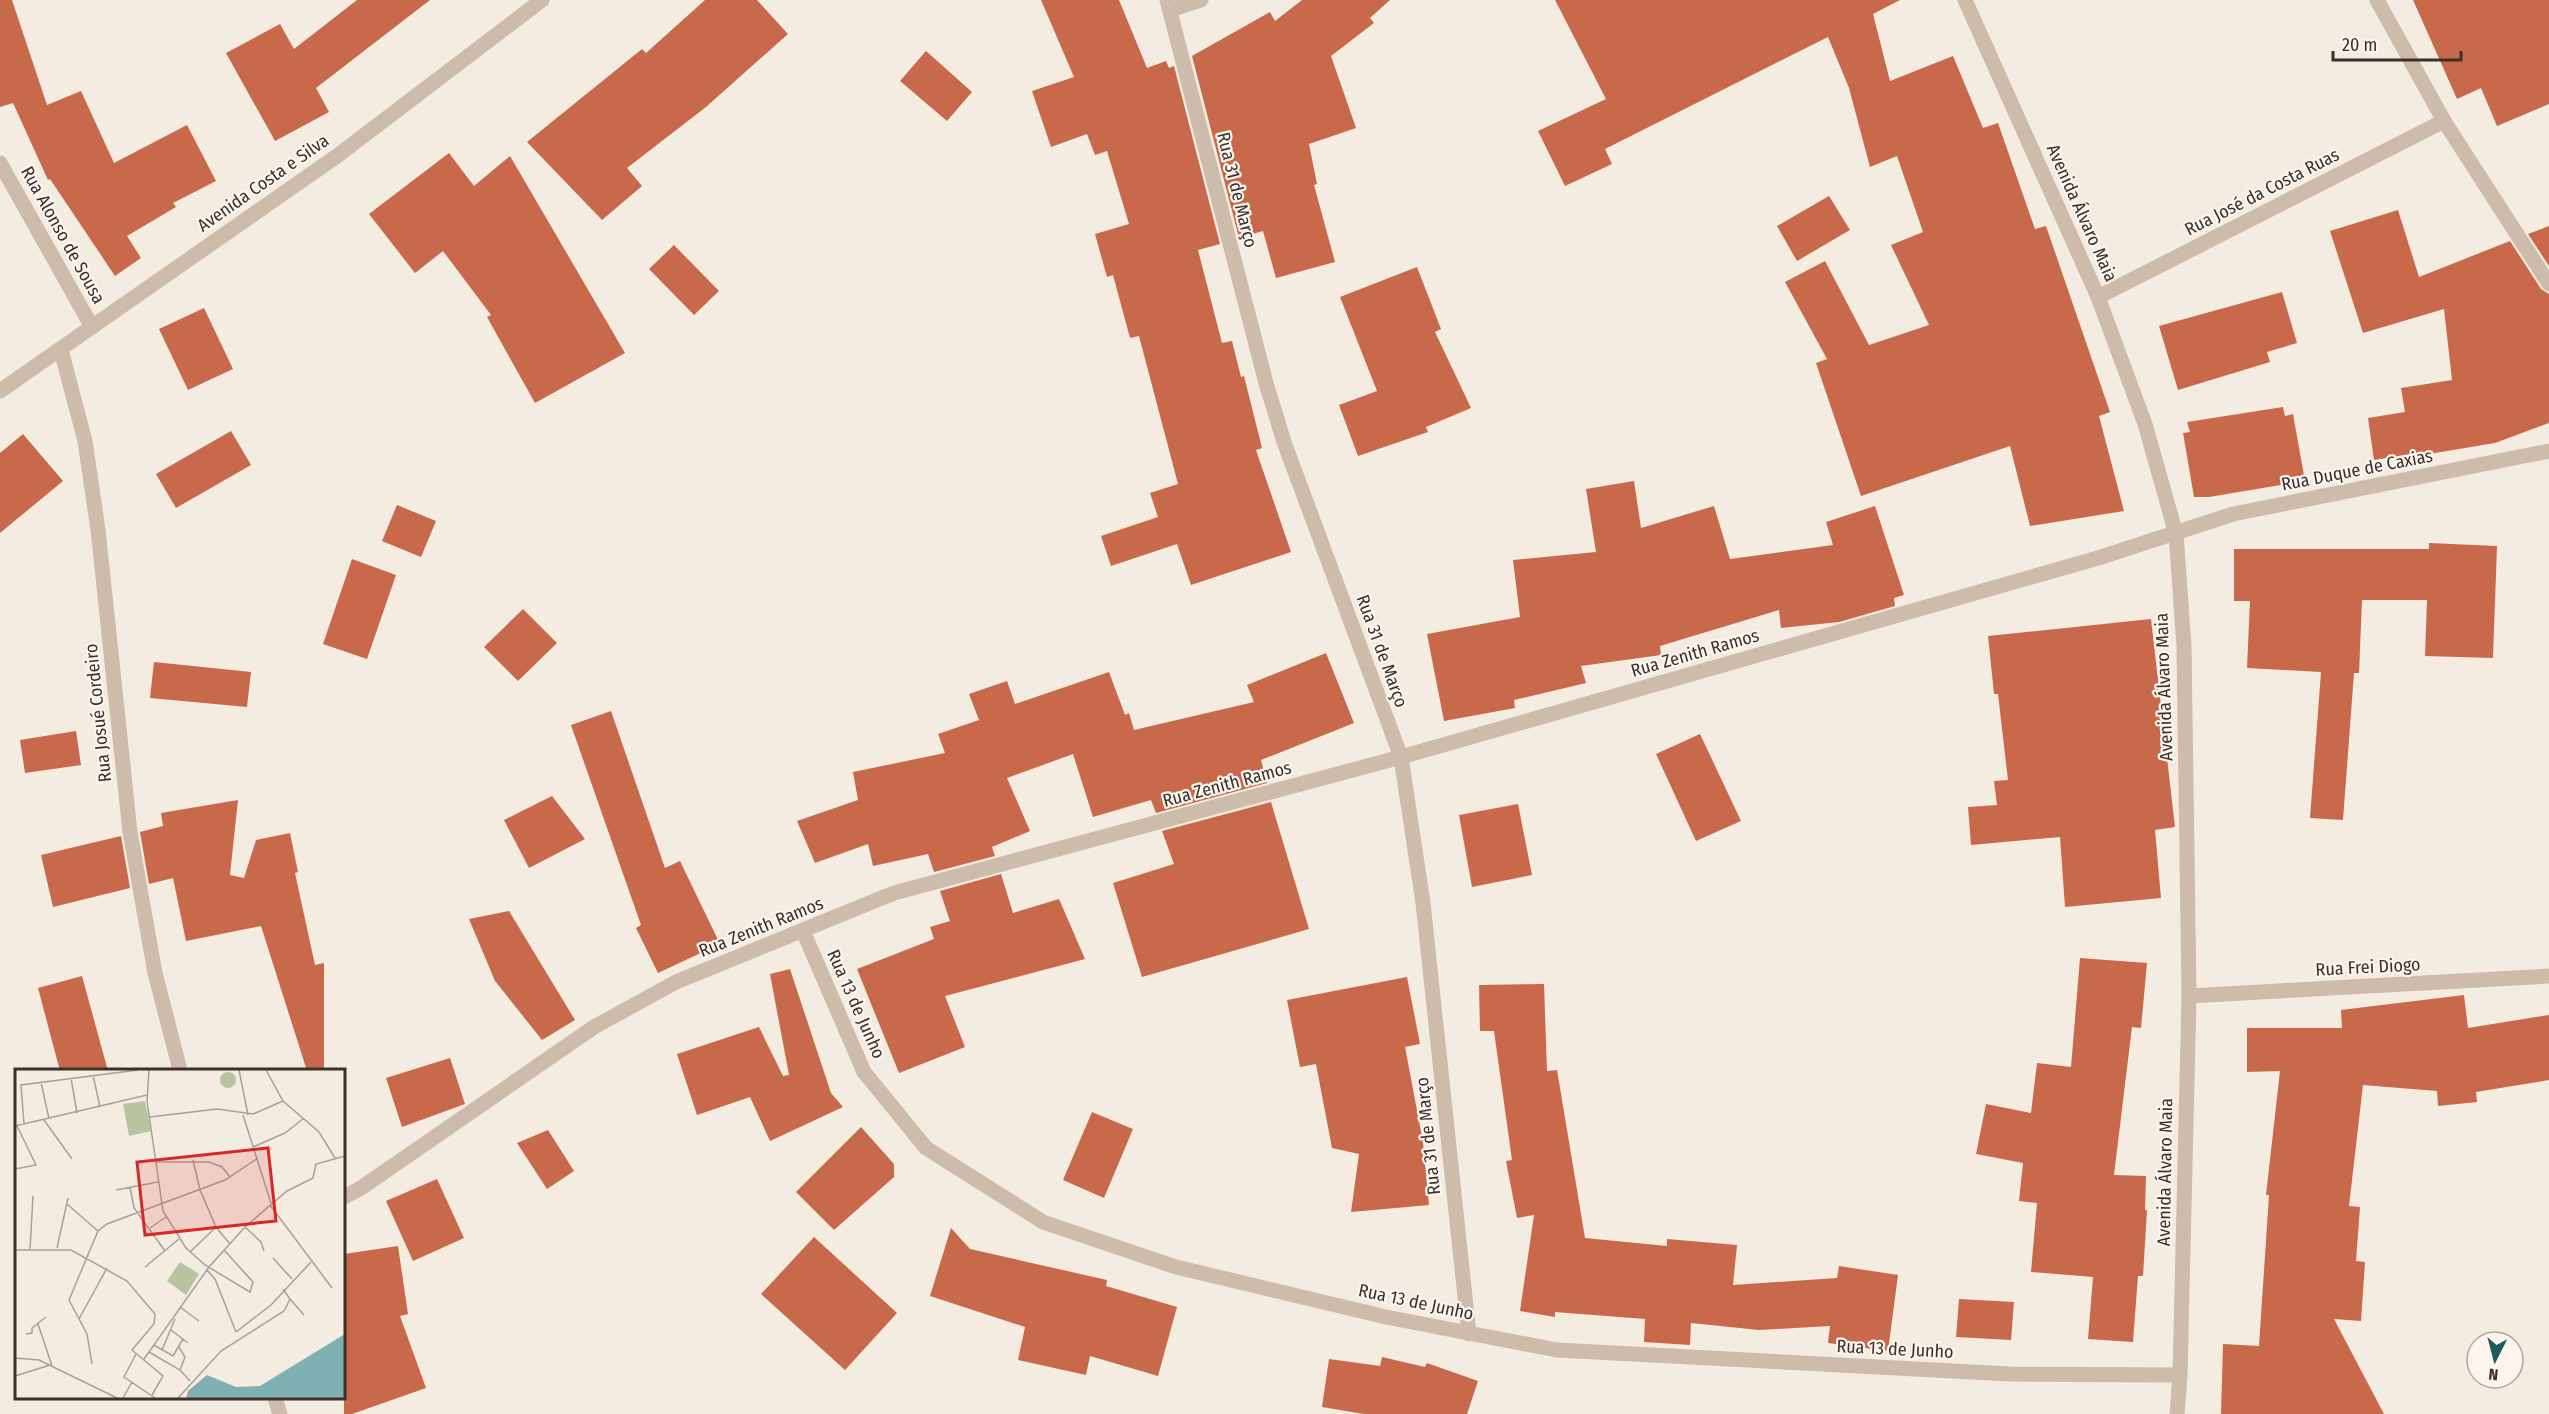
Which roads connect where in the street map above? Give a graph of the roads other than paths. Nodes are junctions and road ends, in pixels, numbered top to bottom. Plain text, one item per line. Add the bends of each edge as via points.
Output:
1 (542, 0) edge
2 (1201, 0) edge
3 (1965, 0) edge
4 (2377, 0) edge
5 (1169, 5) edge
6 (2444, 121) junction
7 (0, 163) edge
8 (2549, 284) edge
9 (2098, 297) junction
10 (92, 327) junction
11 (61, 350) junction
12 (0, 391) edge
13 (2549, 451) edge
14 (2176, 534) junction
15 (1401, 757) junction
16 (803, 931) junction
17 (2549, 976) edge
18 (2189, 996) junction
19 (179, 1069) edge
20 (345, 1196) edge
21 (1469, 1334) junction
22 (2180, 1375) junction
23 (275, 1399) edge
24 (280, 1414) edge
25 (2177, 1414) edge

1 - 10 street, Avenida Costa e Silva via 337,156
2 - 5 street
3 - 9 street, Avenida Álvaro Maia
4 - 6 street
5 - 15 street, Rua 31 de Março via 1284,442
6 - 8 street
6 - 9 street, Rua José da Costa Ruas
7 - 10 street, Rua Alonso de Sousa
9 - 14 street, Avenida Álvaro Maia via 2145,424
10 - 11 street, Avenida Costa e Silva
11 - 12 street, Avenida Costa e Silva
11 - 19 street, Rua Josué Cordeiro via 85,441 130,832 155,973
13 - 14 street, Rua Duque de Caxias via 2233,514
14 - 15 street, Rua Zenith Ramos
14 - 18 street, Avenida Álvaro Maia via 2184,646
15 - 16 street, Rua Zenith Ramos via 894,893
15 - 21 street, Rua 31 de Março via 1423,903
16 - 20 street, Rua Zenith Ramos via 676,982 594,1027
16 - 21 street, Rua 13 de Junho via 864,1072 926,1148 1043,1222 1176,1267
17 - 18 street, Rua Frei Diogo
18 - 22 street, Avenida Álvaro Maia
21 - 22 street, Rua 13 de Junho via 1569,1351 2010,1374
22 - 25 street, Avenida Álvaro Maia
23 - 24 street

